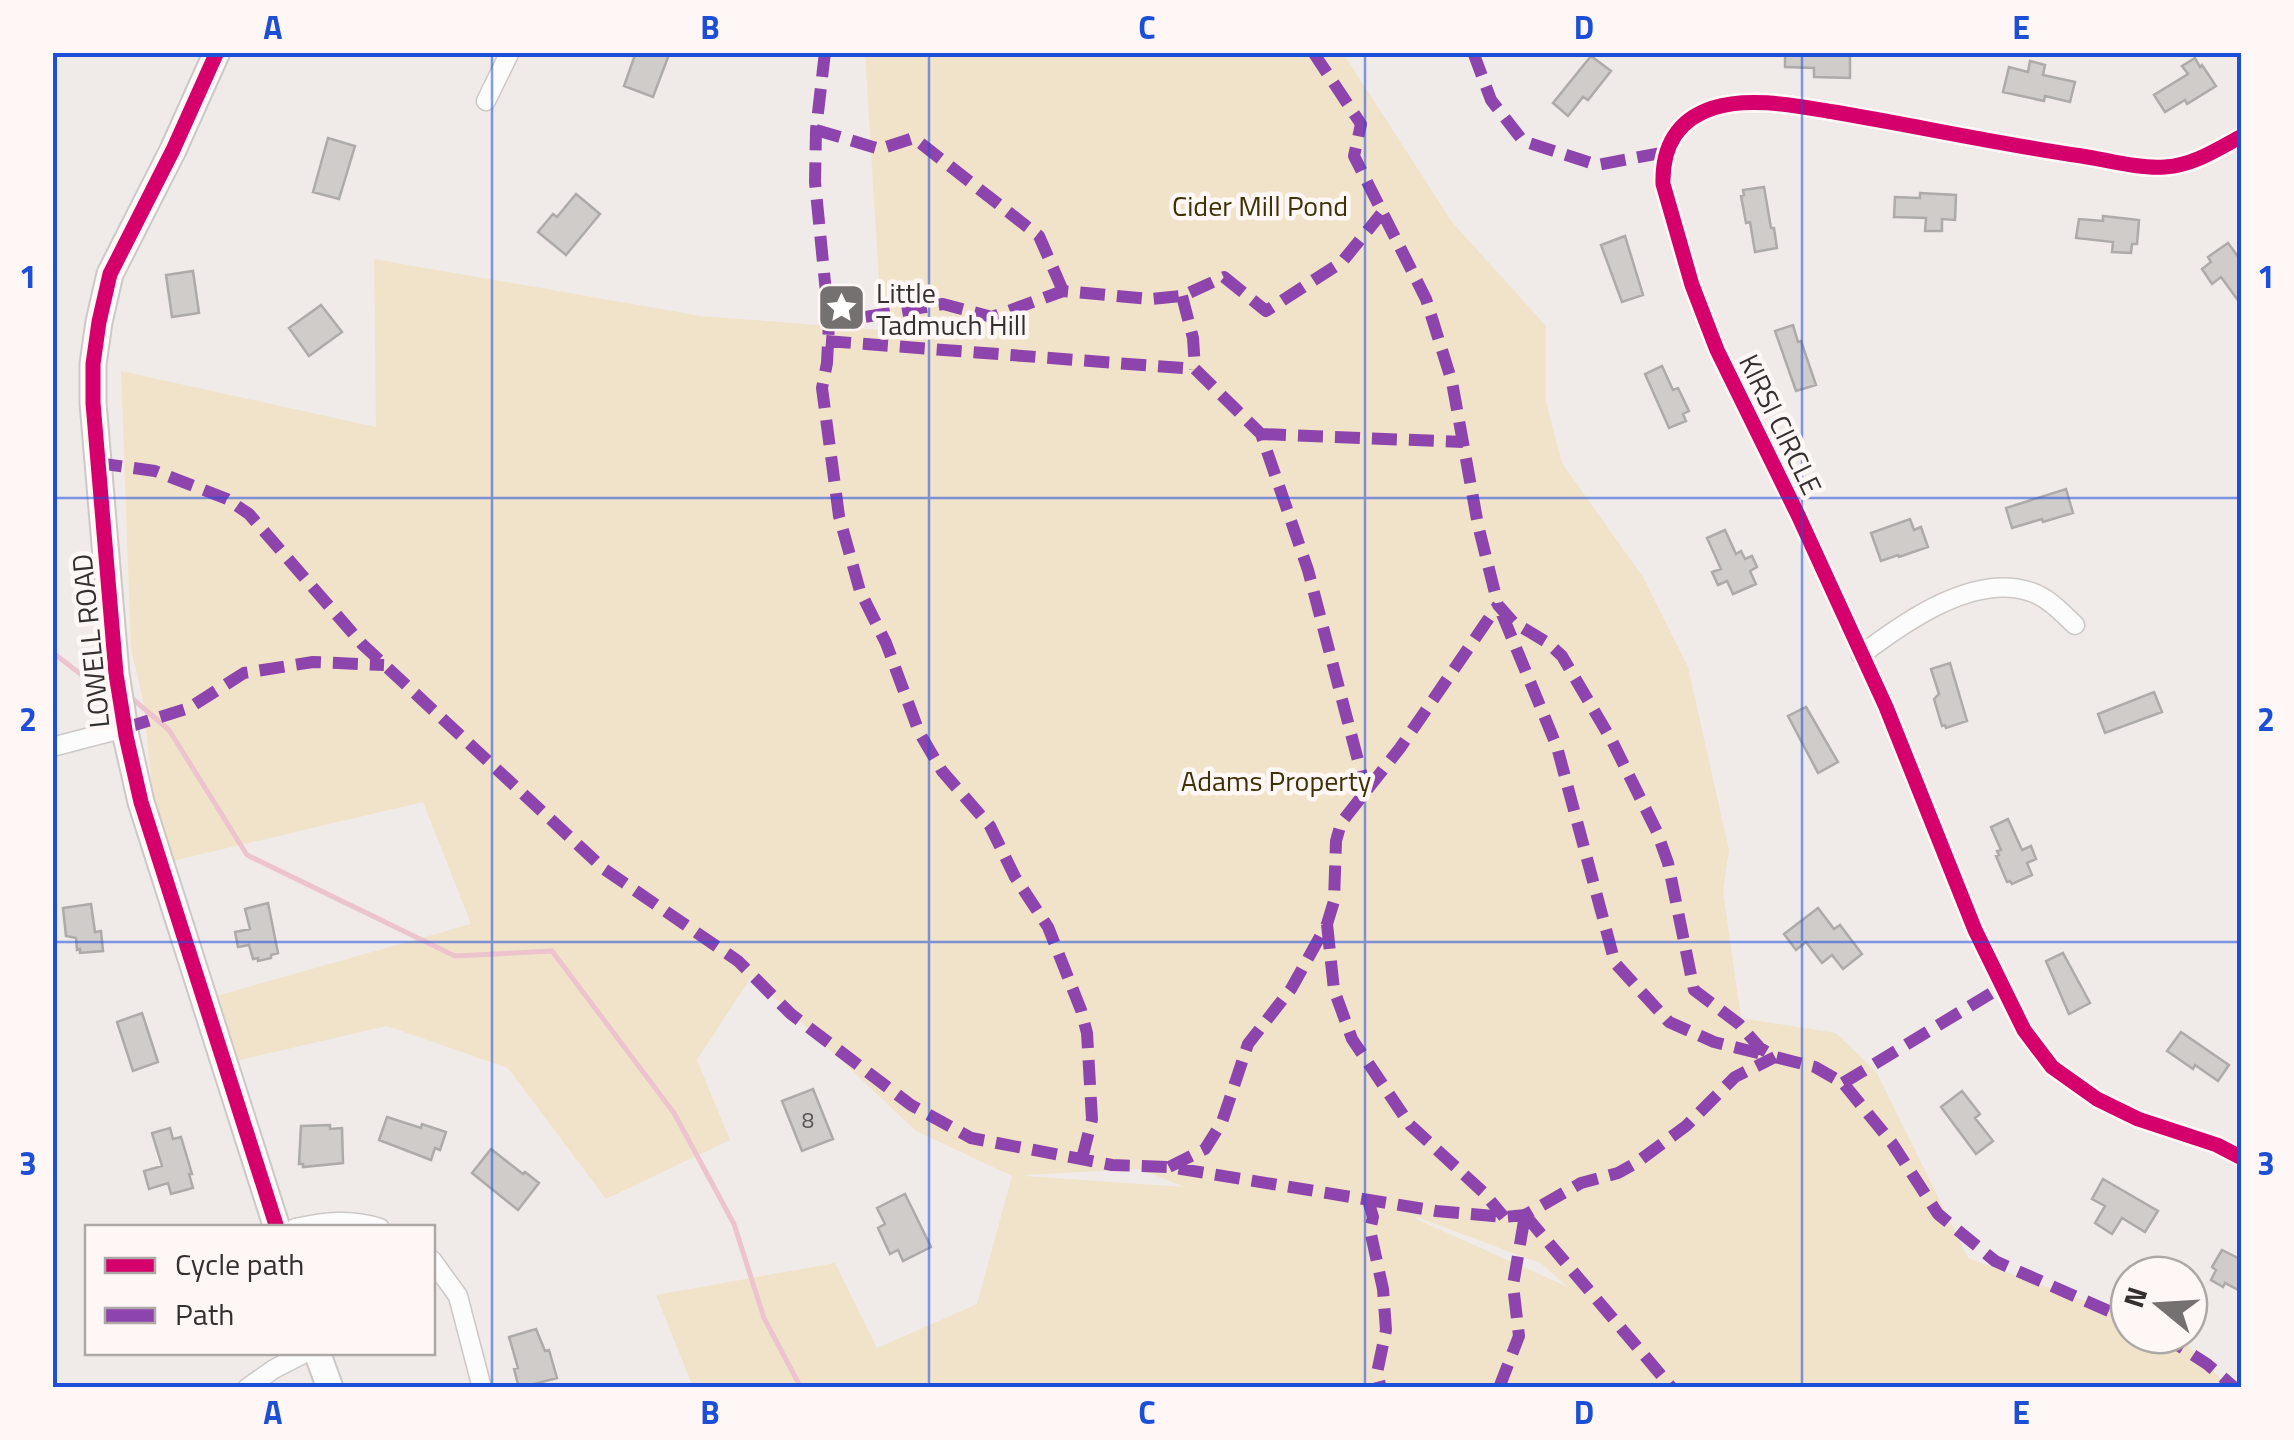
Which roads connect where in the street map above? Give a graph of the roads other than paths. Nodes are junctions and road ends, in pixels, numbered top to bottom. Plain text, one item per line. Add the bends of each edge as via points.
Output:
1 (218, 52) edge
2 (510, 52) edge
3 (486, 102) dead end
4 (2242, 136) edge
5 (2075, 625) dead end
6 (1861, 655) junction
7 (125, 728) junction
8 (52, 747) edge
9 (2242, 1158) edge
10 (275, 1225) edge
11 (315, 1225) edge
12 (372, 1225) edge
13 (435, 1264) edge
14 (301, 1355) edge
15 (319, 1355) edge
16 (247, 1388) edge
17 (330, 1388) edge
18 (482, 1388) edge

1 - 7 street, LOWELL ROAD via 117,258 98,322 93,403
2 - 3 street
4 - 6 street, KIRSI CIRCLE via 2201,159 2161,168 1767,104 1712,108 1677,132 1666,152 1664,184 1692,286
5 - 6 street via 2033,592 1995,586 1924,613
6 - 9 street, KIRSI CIRCLE via 1975,930 2024,1030 2052,1067 2116,1109
7 - 8 street
7 - 10 street, LOWELL ROAD via 141,802
11 - 12 street
13 - 18 street via 458,1296
14 - 16 street
15 - 17 street

